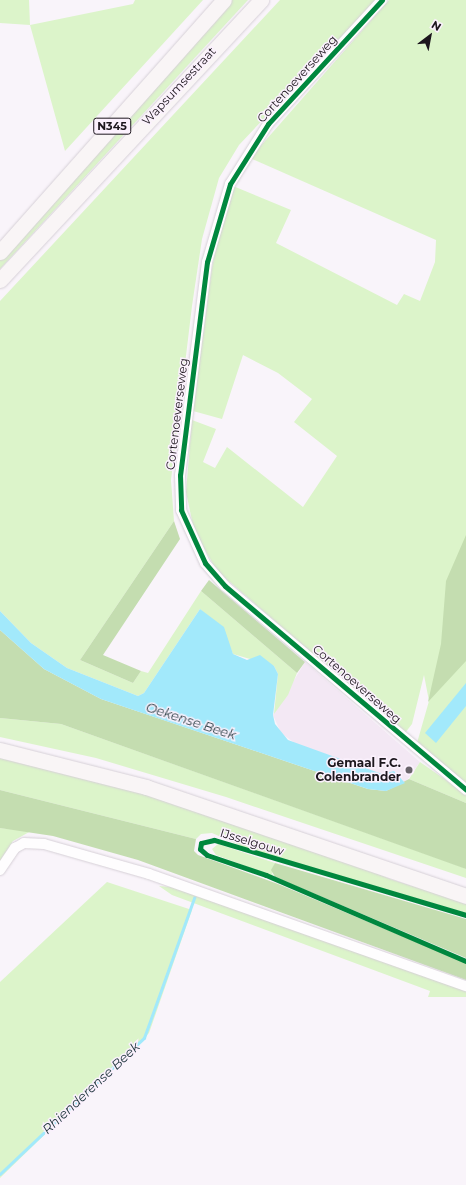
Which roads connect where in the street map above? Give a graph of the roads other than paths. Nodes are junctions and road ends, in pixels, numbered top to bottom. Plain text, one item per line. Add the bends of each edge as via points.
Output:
1 (224, 0) edge
2 (261, 0) edge
3 (382, 0) edge
4 (0, 252) edge
5 (0, 280) edge
6 (0, 750) edge
7 (466, 790) edge
8 (0, 870) edge
9 (466, 896) edge
10 (466, 986) edge

1 - 4 main road, Wapsumsestraat / N345
2 - 5 main road, Wapsumsestraat / N345
3 - 7 street, Cortenoeverseweg via 268,124 230,184 207,262 180,475 181,510 205,563 225,586
6 - 9 main road, IJsselgouw via 146,787
8 - 10 street via 15,848 24,843 44,844 149,874

